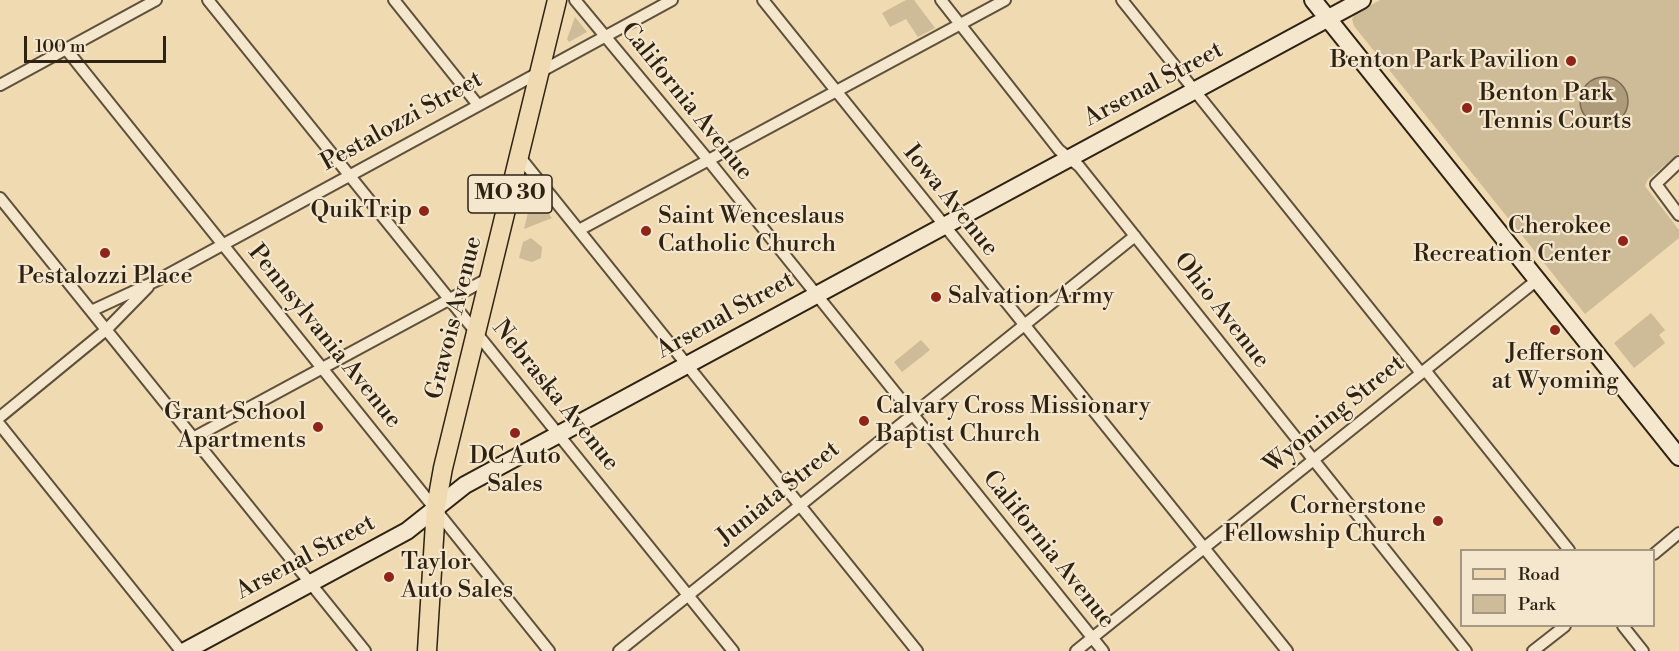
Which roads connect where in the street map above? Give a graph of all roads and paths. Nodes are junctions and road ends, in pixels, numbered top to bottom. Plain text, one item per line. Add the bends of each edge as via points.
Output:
1 (156, 0) edge
2 (208, 0) edge
3 (394, 0) edge
4 (557, 0) edge
5 (575, 0) edge
6 (672, 0) edge
7 (763, 0) edge
8 (941, 0) edge
9 (1005, 0) edge
10 (1122, 0) edge
11 (1313, 0) edge
12 (1362, 0) edge
13 (1328, 18) junction
14 (960, 24) junction
15 (605, 36) junction
16 (66, 49) junction
17 (540, 71) junction
18 (0, 85) edge
19 (1195, 90) junction
20 (837, 92) junction
21 (478, 105) junction
22 (519, 156) junction
23 (1069, 158) junction
24 (709, 161) junction
25 (1679, 162) edge
26 (350, 175) junction
27 (0, 198) edge
28 (1679, 215) edge
29 (943, 226) junction
30 (579, 230) junction
31 (1135, 236) junction
32 (223, 244) junction
33 (489, 278) junction
34 (1537, 280) junction
35 (153, 283) junction
36 (815, 295) junction
37 (450, 299) junction
38 (90, 311) junction
39 (1024, 325) junction
40 (106, 330) junction
41 (476, 331) junction
42 (687, 365) junction
43 (323, 369) junction
44 (1423, 372) junction
45 (911, 414) junction
46 (0, 417) edge
47 (0, 425) edge
48 (558, 435) junction
49 (193, 438) junction
50 (1679, 457) edge
51 (1313, 460) junction
52 (800, 504) junction
53 (436, 507) junction
54 (1679, 533) edge
55 (1204, 548) junction
56 (1568, 549) edge
57 (1655, 552) edge
58 (311, 583) junction
59 (687, 595) junction
60 (1564, 627) edge
61 (1624, 627) edge
62 (1092, 638) junction
63 (183, 651) edge
64 (365, 651) edge
65 (427, 651) edge
66 (549, 651) edge
67 (619, 651) edge
68 (733, 651) edge
69 (917, 651) edge
70 (1076, 651) edge
71 (1103, 651) edge
72 (1287, 651) edge
73 (1466, 651) edge
74 (1533, 651) edge
75 (1643, 651) edge

1 - 16 street
2 - 26 street, Nebraska Avenue
3 - 21 street
4 - 17 main road, Gravois Avenue / MO 30
5 - 15 street, California Avenue
6 - 15 street, Pestalozzi Street
7 - 20 street, Iowa Avenue
8 - 14 street, Ohio Avenue
9 - 14 street
10 - 19 street
11 - 13 main road
12 - 13 main road, Arsenal Street
13 - 19 main road, Arsenal Street
13 - 34 main road
14 - 20 street
14 - 23 street, Ohio Avenue
15 - 17 street, Pestalozzi Street
15 - 24 street, California Avenue
16 - 18 street
16 - 32 street, Pennsylvania Avenue
17 - 21 street, Pestalozzi Street
17 - 22 main road, Gravois Avenue / MO 30
19 - 23 main road, Arsenal Street
19 - 44 street
20 - 24 street
20 - 29 street, Iowa Avenue
21 - 26 street, Pestalozzi Street
22 - 30 street
22 - 33 main road, Gravois Avenue / MO 30
23 - 29 main road, Arsenal Street
23 - 31 street, Ohio Avenue
24 - 30 street
24 - 36 street, California Avenue
25 - 28 street via 1656,184
26 - 32 street, Pestalozzi Street
26 - 37 street, Nebraska Avenue
27 - 38 street
29 - 36 main road, Arsenal Street
29 - 39 street, Iowa Avenue
30 - 42 street
31 - 39 street, Juniata Street
31 - 51 street, Ohio Avenue
32 - 35 street, Pestalozzi Street
32 - 43 street, Pennsylvania Avenue
33 - 37 street
33 - 41 main road, Gravois Avenue / MO 30
34 - 44 street, Wyoming Street
34 - 50 main road
35 - 38 street, Pestalozzi Street
35 - 40 street, Pestalozzi Street
36 - 42 main road, Arsenal Street
36 - 45 street, California Avenue
37 - 41 street, Nebraska Avenue
37 - 43 street
38 - 40 street
39 - 45 street, Juniata Street
39 - 55 street, Iowa Avenue
40 - 46 street, Pestalozzi Street
40 - 49 street
41 - 48 street, Nebraska Avenue
41 - 53 main road, Gravois Avenue / MO 30
42 - 48 main road, Arsenal Street
42 - 52 street
43 - 49 street
43 - 53 street, Pennsylvania Avenue
44 - 51 street, Wyoming Street
44 - 56 street
45 - 52 street, Juniata Street
45 - 62 street, California Avenue
47 - 63 street
48 - 53 main road, Arsenal Street via 465,485
48 - 59 street, Nebraska Avenue
49 - 58 street
51 - 55 street, Wyoming Street
51 - 73 street, Ohio Avenue
52 - 59 street, Juniata Street
52 - 69 street
53 - 58 main road, Arsenal Street via 407,531
53 - 65 main road, Gravois Avenue / MO 30
53 - 66 street, Pennsylvania Avenue
54 - 57 street
55 - 62 street, Wyoming Street
55 - 72 street, Iowa Avenue
58 - 63 main road, Arsenal Street
58 - 64 street
59 - 67 street, Juniata Street
59 - 68 street, Nebraska Avenue
60 - 74 street
61 - 75 street
62 - 70 street, Wyoming Street
62 - 71 street, California Avenue

